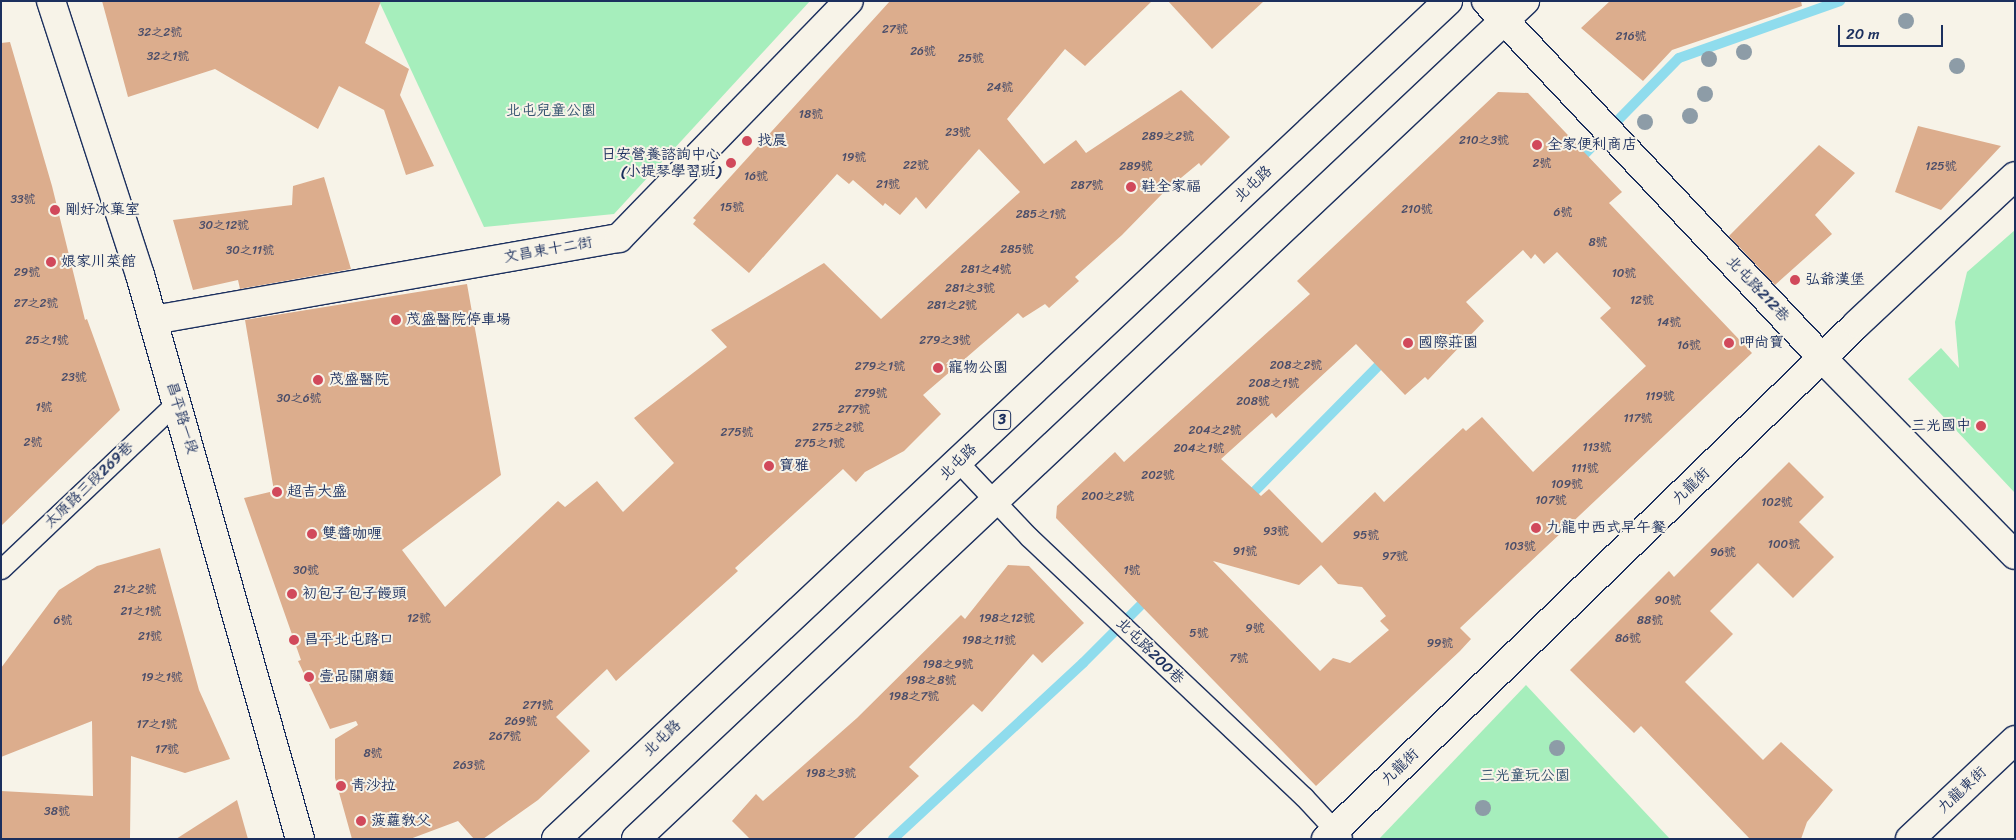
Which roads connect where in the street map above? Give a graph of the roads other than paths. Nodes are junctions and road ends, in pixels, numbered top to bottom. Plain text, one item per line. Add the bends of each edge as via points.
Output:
1 (51, 1) edge
2 (849, 1) edge
3 (1448, 1) edge
4 (1525, 1) edge
5 (1495, 11) edge
6 (2015, 176) edge
7 (153, 320) junction
8 (1822, 358) junction
9 (177, 402) junction
10 (958, 462) junction
11 (995, 500) junction
12 (2015, 555) edge
13 (3, 562) edge
14 (2015, 740) edge
15 (1334, 836) edge
16 (300, 839) edge
17 (556, 839) edge
18 (636, 839) edge
19 (1910, 839) edge

1 - 7 street, 昌平路一段
2 - 7 street, 文昌東十二街 via 619,238
3 - 10 street, 北屯路 / 3
4 - 5 street
5 - 8 street, 北屯路212巷
5 - 11 street
6 - 8 street, 九龍街
7 - 9 street, 昌平路一段
8 - 12 street, 北屯路212巷
8 - 15 street, 九龍街
9 - 13 lane, 太原路三段269巷
9 - 16 street, 昌平路一段
10 - 11 lane, 北屯路200巷
10 - 17 street, 北屯路 / 3
11 - 15 lane, 北屯路200巷 via 1304,798
11 - 18 street
14 - 19 street, 九龍東街

